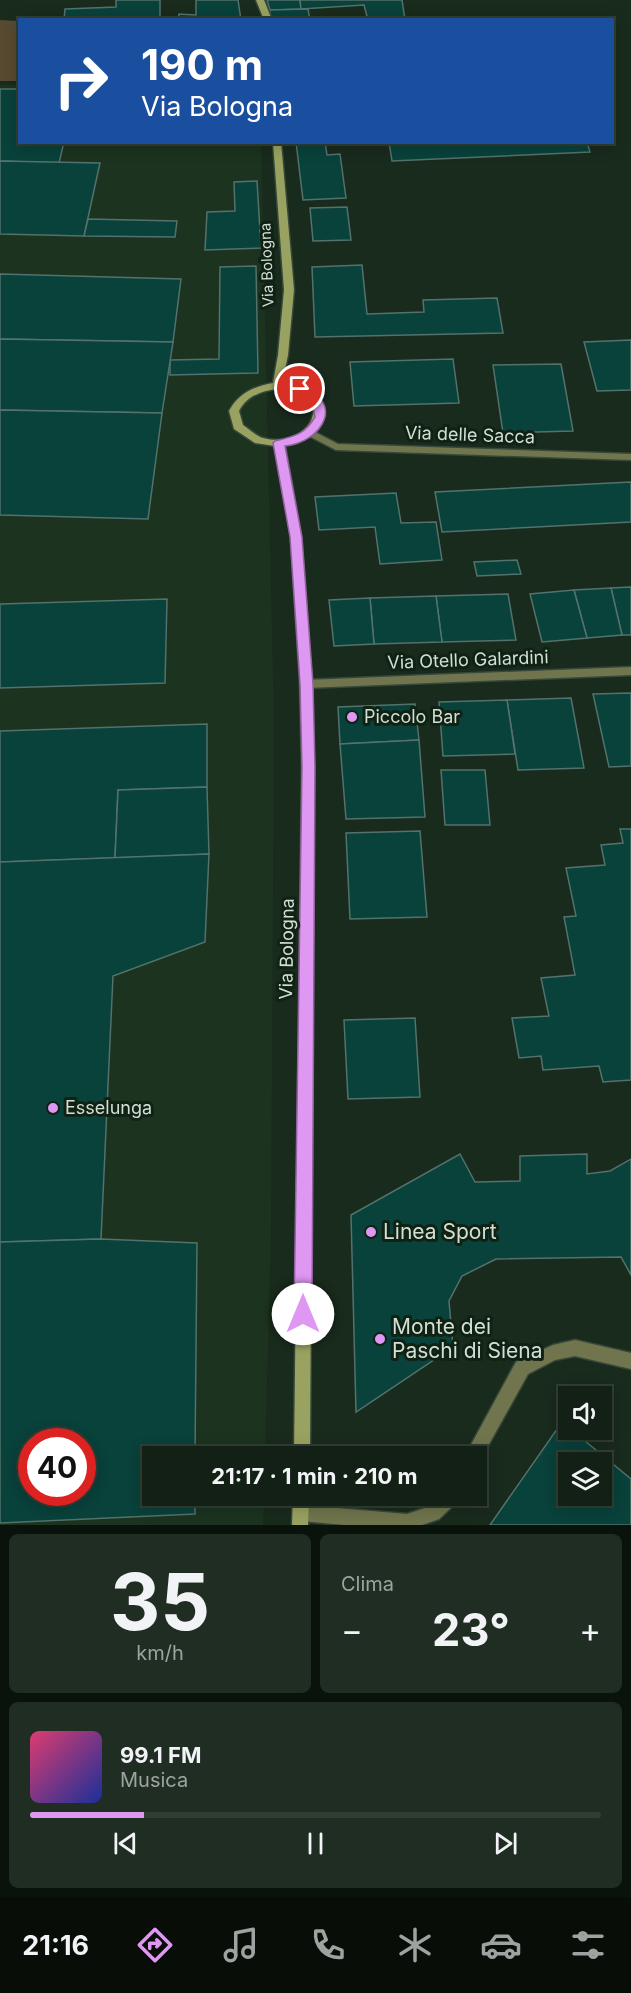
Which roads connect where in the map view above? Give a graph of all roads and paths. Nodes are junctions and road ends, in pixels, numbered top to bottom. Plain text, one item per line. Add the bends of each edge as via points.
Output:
1 (260, 0) edge
2 (267, 18) edge
3 (277, 144) edge
4 (277, 386) junction
5 (311, 433) junction
6 (279, 443) junction
7 (631, 457) edge
8 (631, 671) edge
9 (306, 684) junction
10 (631, 1361) edge
11 (302, 1446) edge
12 (479, 1446) edge
13 (441, 1506) edge
14 (301, 1519) edge

1 - 2 street
3 - 4 street, Via Bologna via 289,290
4 - 5 street via 300,389 316,401 321,417
4 - 6 street via 253,390 234,411 238,427 245,434
5 - 6 street
5 - 7 street, Via delle Sacca via 336,447
6 - 9 street, Via Bologna via 296,537
8 - 9 street, Via Otello Galardini
9 - 11 street, Via Bologna via 309,767
10 - 12 street via 575,1348 553,1353 522,1368
13 - 14 street via 433,1514 407,1522

